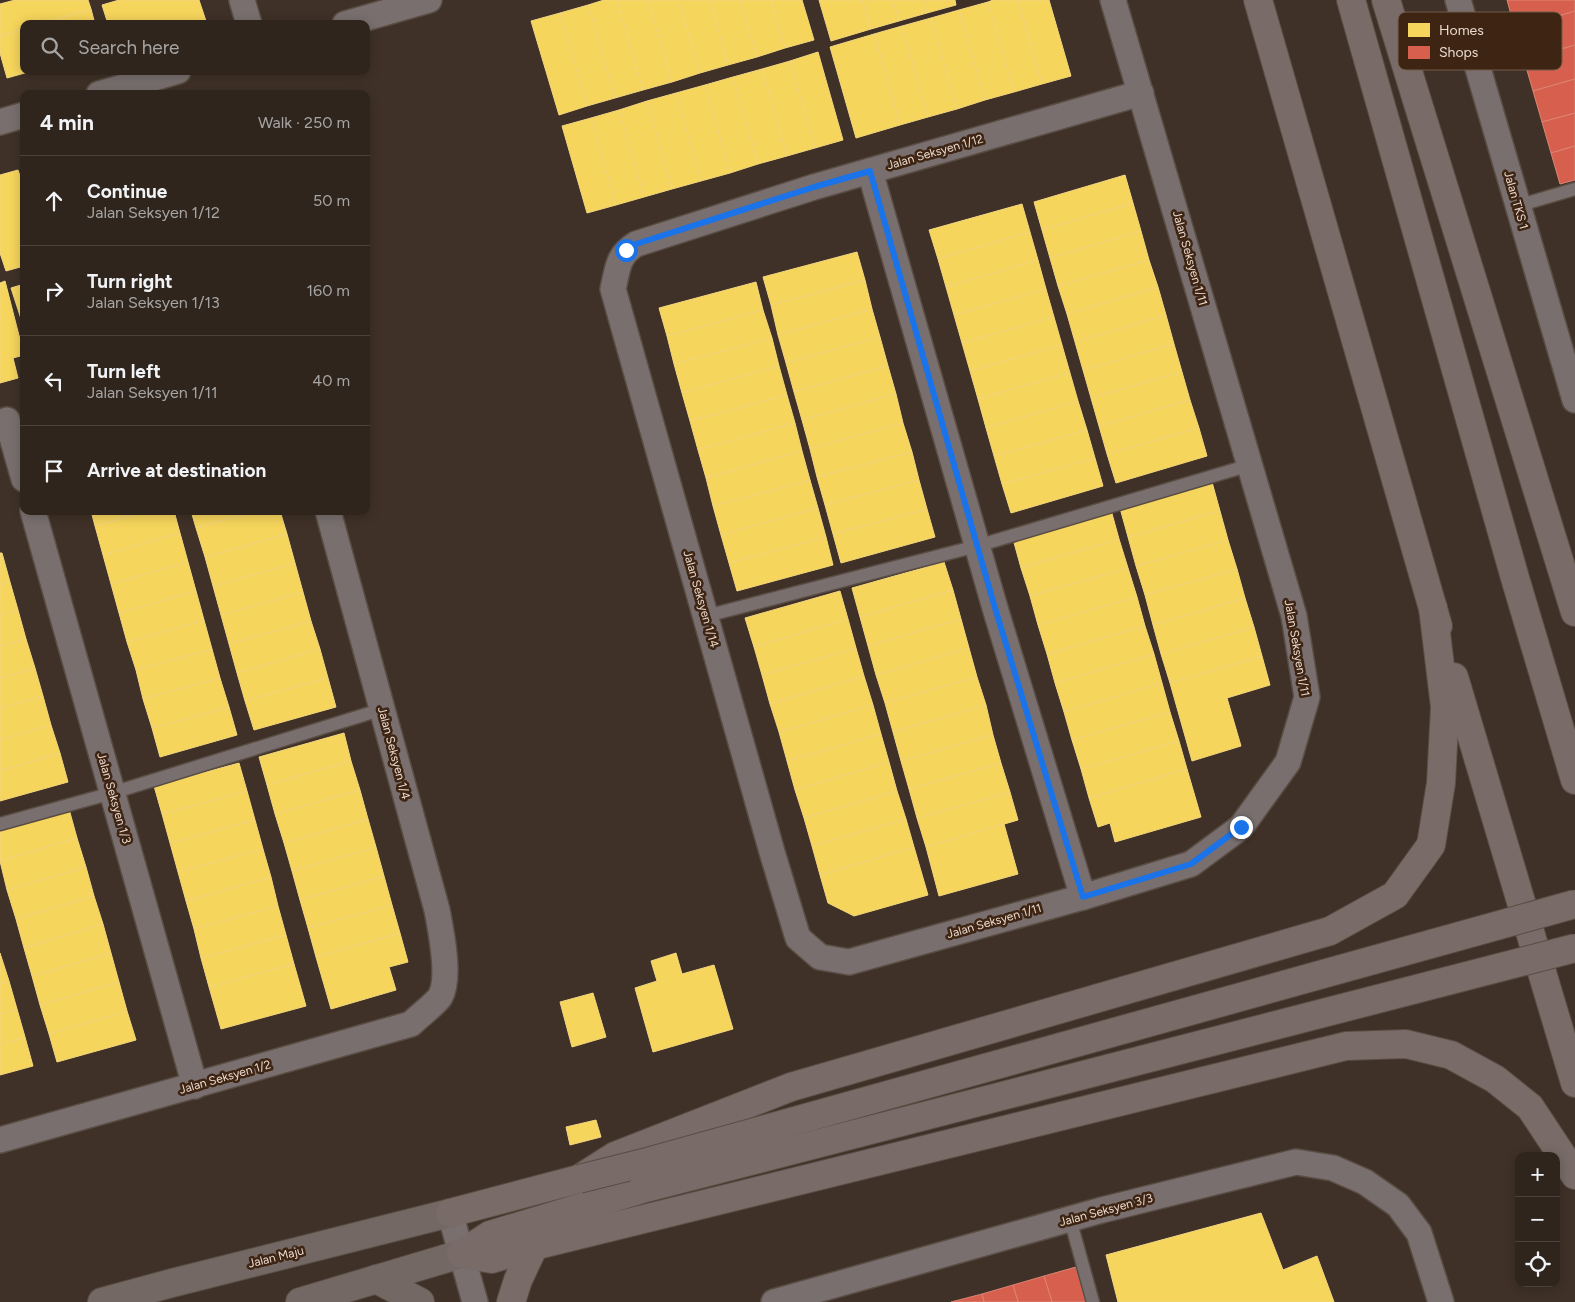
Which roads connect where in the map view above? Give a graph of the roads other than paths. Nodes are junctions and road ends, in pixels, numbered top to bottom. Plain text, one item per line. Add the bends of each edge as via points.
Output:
1 (242, 0) edge
2 (429, 0) edge
3 (1114, 0) edge
4 (1258, 0) edge
5 (1351, 0) edge
6 (1386, 0) edge
7 (247, 20) edge
8 (359, 20) edge
9 (1398, 38) edge
10 (1408, 70) edge
11 (1478, 70) edge
12 (164, 75) edge
13 (113, 90) edge
14 (1141, 93) junction
15 (20, 116) edge
16 (0, 122) edge
17 (870, 171) junction
18 (1575, 189) edge
19 (1517, 206) junction
20 (620, 259) joint
21 (1575, 400) edge
22 (10, 419) edge
23 (20, 462) edge
24 (1250, 465) junction
25 (34, 515) edge
26 (329, 515) edge
27 (977, 546) junction
28 (1433, 608) junction
29 (1575, 612) edge
30 (706, 616) junction
31 (382, 709) junction
32 (1575, 780) edge
33 (112, 793) junction
34 (0, 824) edge
35 (1083, 897) junction
36 (1575, 904) edge
37 (798, 938) joint
38 (1575, 948) edge
39 (440, 996) joint
40 (1575, 1083) edge
41 (195, 1086) junction
42 (0, 1140) edge
43 (1575, 1175) edge
44 (578, 1179) junction
45 (450, 1213) junction
46 (1070, 1219) junction
47 (534, 1246) junction
48 (461, 1254) junction
49 (376, 1279) junction
50 (102, 1302) edge
51 (300, 1302) edge
52 (420, 1302) edge
53 (475, 1302) edge
54 (511, 1302) edge
55 (774, 1302) edge
56 (1093, 1302) edge
57 (1441, 1302) edge

1 - 7 street
2 - 8 street
3 - 14 street, Jalan Seksyen 1/11
4 - 28 highway
5 - 32 highway
6 - 9 highway
10 - 29 highway
11 - 19 street, Jalan TKS 1
12 - 13 street
14 - 17 street, Jalan Seksyen 1/12
14 - 24 street, Jalan Seksyen 1/11
15 - 16 street
17 - 20 street, Jalan Seksyen 1/12 via 636,244
17 - 27 street
18 - 19 lane
19 - 21 street, Jalan TKS 1
20 - 30 street, Jalan Seksyen 1/14 via 613,290
22 - 23 street
24 - 27 lane
24 - 35 street, Jalan Seksyen 1/11 via 1294,616 1307,697 1288,762 1241,827 1191,864
25 - 33 street, Jalan Seksyen 1/3
26 - 31 street, Jalan Seksyen 1/4
27 - 30 lane
27 - 35 street
28 - 40 highway
28 - 44 highway via 1445,707 1441,783 1431,845 1395,894 1330,930 791,1087 615,1156
30 - 37 street, Jalan Seksyen 1/14
31 - 33 lane
31 - 39 street, Jalan Seksyen 1/4 via 437,910 445,974
33 - 34 lane
33 - 41 street, Jalan Seksyen 1/3
35 - 37 street, Jalan Seksyen 1/11 via 849,962 820,957
36 - 44 highway, bridge
38 - 48 highway, bridge via 642,1189 490,1235
39 - 41 street, Jalan Seksyen 1/2 via 411,1024
41 - 42 street, Jalan Seksyen 1/2
43 - 47 highway via 1530,1107 1494,1079 1451,1055 1406,1044 1346,1046
44 - 45 highway
45 - 48 street
45 - 50 street, Jalan Maju
46 - 55 street, Jalan Seksyen 3/3
46 - 56 lane
46 - 57 street, Jalan Seksyen 3/3 via 1296,1162 1333,1168 1365,1182 1398,1205 1419,1233
47 - 48 highway via 492,1259
47 - 54 highway
48 - 49 street
48 - 53 street
49 - 51 street
49 - 52 street

